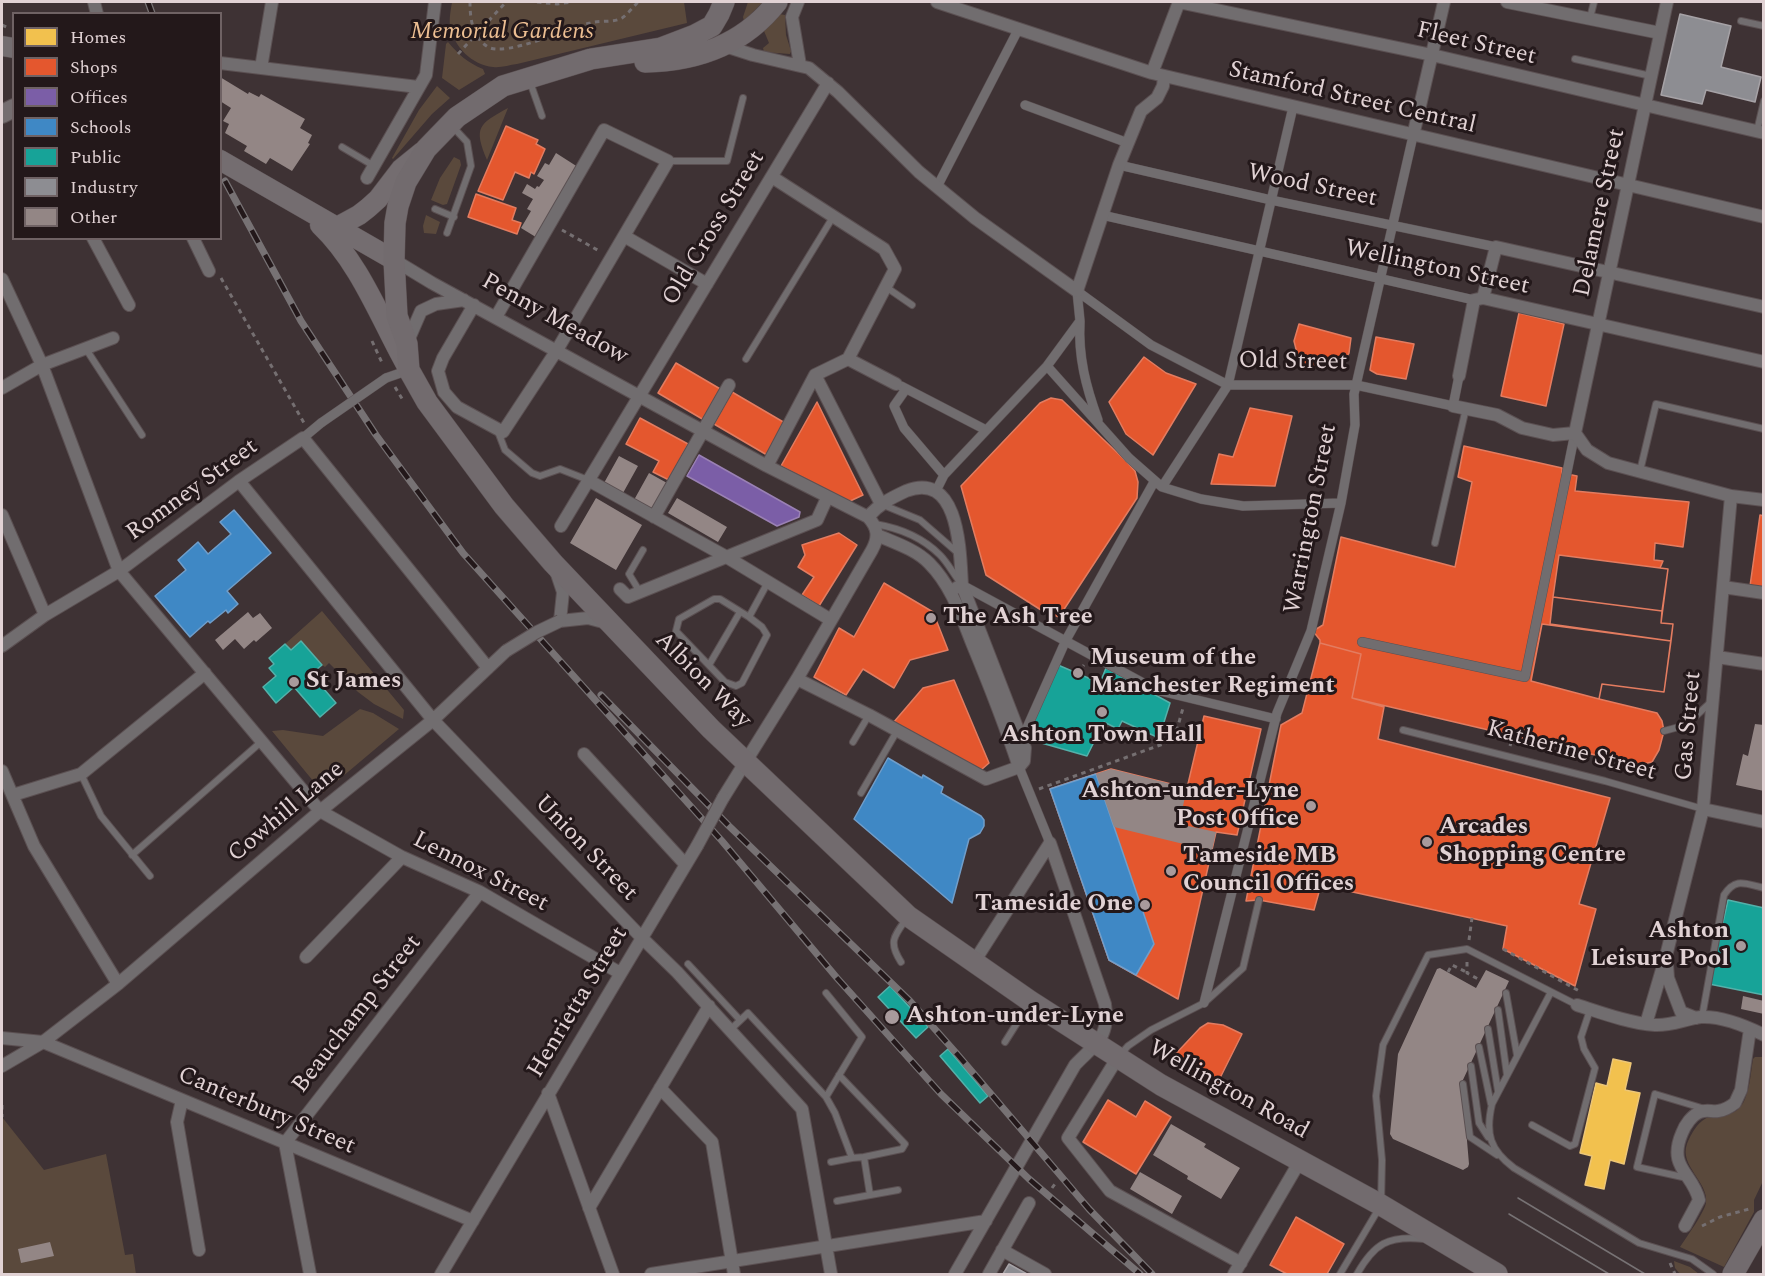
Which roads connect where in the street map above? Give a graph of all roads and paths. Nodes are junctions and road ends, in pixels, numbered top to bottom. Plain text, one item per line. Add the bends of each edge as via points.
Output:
1 (272, 2) edge
2 (435, 2) edge
3 (470, 2) edge
4 (506, 2) edge
5 (537, 2) edge
6 (572, 2) edge
7 (638, 2) edge
8 (724, 2) edge
9 (777, 2) edge
10 (798, 2) edge
11 (937, 2) edge
12 (1178, 2) edge
13 (1444, 2) edge
14 (1507, 2) edge
15 (1594, 2) edge
16 (1667, 2) edge
17 (1590, 18) junction
18 (1741, 21) dead end
19 (1764, 26) edge
20 (1019, 28) junction
21 (477, 33) junction
22 (1660, 33) junction
23 (722, 45) junction
24 (458, 54) dead end
25 (1432, 55) junction
26 (591, 59) junction
27 (1575, 59) dead end
28 (222, 63) edge
29 (800, 65) junction
30 (261, 68) junction
31 (1158, 74) junction
32 (1651, 76) junction
33 (528, 78) junction
34 (828, 83) junction
35 (418, 87) junction
36 (743, 98) dead end
37 (1764, 100) edge
38 (1025, 105) dead end
39 (1645, 105) junction
40 (1293, 107) junction
41 (542, 116) dead end
42 (450, 124) junction
43 (1760, 132) edge
44 (1413, 136) junction
45 (1128, 143) junction
46 (342, 147) dead end
47 (426, 149) junction
48 (222, 161) edge
49 (668, 161) junction
50 (1119, 165) junction
51 (374, 166) junction
52 (772, 177) junction
53 (367, 178) dead end
54 (1628, 186) junction
55 (937, 187) junction
56 (1271, 200) junction
57 (301, 206) junction
58 (435, 209) dead end
59 (1102, 215) junction
60 (833, 216) junction
61 (454, 217) junction
62 (1764, 217) edge
63 (550, 223) junction
64 (1392, 225) junction
65 (338, 227) junction
66 (447, 233) dead end
67 (624, 236) junction
68 (94, 240) edge
69 (194, 240) edge
70 (1496, 248) junction
71 (1259, 252) junction
72 (611, 258) junction
73 (394, 260) junction
74 (209, 271) joint
75 (1610, 272) junction
76 (2, 279) edge
77 (1379, 279) junction
78 (707, 284) junction
79 (886, 287) junction
80 (1077, 291) junction
81 (1479, 299) junction
82 (470, 303) junction
83 (129, 305) dead end
84 (912, 305) dead end
85 (1764, 307) edge
86 (496, 317) junction
87 (1080, 321) junction
88 (1599, 324) junction
89 (113, 338) dead end
90 (406, 344) junction
91 (86, 349) junction
92 (557, 350) junction
93 (746, 359) dead end
94 (848, 359) junction
95 (1764, 362) edge
96 (42, 365) junction
97 (1047, 366) junction
98 (409, 370) junction
99 (815, 375) junction
100 (1459, 376) joint
101 (729, 385) dead end
102 (1228, 385) junction
103 (1356, 385) junction
104 (901, 386) junction
105 (2, 388) edge
106 (639, 396) junction
107 (1453, 405) junction
108 (1467, 407) junction
109 (1100, 425) junction
110 (1764, 429) edge
111 (500, 430) junction
112 (986, 430) junction
113 (703, 431) junction
114 (1575, 433) junction
115 (142, 435) dead end
116 (307, 436) junction
117 (767, 466) junction
118 (1640, 471) junction
119 (944, 475) junction
120 (588, 480) junction
121 (239, 481) junction
122 (1158, 484) junction
123 (936, 491) junction
124 (1731, 496) junction
125 (827, 498) junction
126 (1764, 500) edge
127 (1341, 502) junction
128 (881, 504) junction
129 (2, 515) edge
130 (654, 517) junction
131 (873, 525) junction
132 (561, 526) dead end
133 (1436, 543) dead end
134 (643, 549) dead end
135 (960, 554) junction
136 (725, 556) junction
137 (553, 563) junction
138 (119, 571) junction
139 (768, 582) junction
140 (1723, 587) junction
141 (956, 588) junction
142 (620, 589) dead end
143 (640, 592) junction
144 (1764, 593) edge
145 (741, 612) junction
146 (45, 615) junction
147 (749, 617) junction
148 (831, 620) junction
149 (560, 621) junction
150 (611, 624) junction
151 (1066, 640) junction
152 (1362, 642) dead end
153 (2, 646) edge
154 (1717, 657) junction
155 (1764, 664) edge
156 (709, 665) junction
157 (488, 668) junction
158 (205, 673) junction
159 (797, 679) junction
160 (1185, 698) junction
161 (1713, 699) junction
162 (869, 715) junction
163 (1276, 719) junction
164 (432, 720) junction
165 (1403, 730) dead end
166 (897, 731) junction
167 (1664, 731) dead end
168 (1021, 734) junction
169 (262, 742) junction
170 (853, 742) dead end
171 (584, 754) dead end
172 (746, 761) junction
173 (1018, 767) junction
174 (2, 771) edge
175 (81, 774) junction
176 (861, 793) dead end
177 (1029, 793) junction
178 (13, 795) junction
179 (1703, 809) junction
180 (320, 811) junction
181 (1764, 822) edge
182 (1050, 843) junction
183 (132, 855) junction
184 (402, 857) junction
185 (685, 864) junction
186 (150, 876) dead end
187 (1764, 888) edge
188 (480, 892) junction
189 (1259, 900) dead end
190 (908, 916) junction
191 (643, 939) junction
192 (1503, 949) dead end
193 (1666, 956) junction
194 (306, 957) dead end
195 (901, 962) dead end
196 (974, 962) junction
197 (688, 964) dead end
198 (1448, 972) dead end
199 (620, 973) junction
200 (1467, 973) dead end
201 (118, 984) junction
202 (1551, 992) junction
203 (826, 993) dead end
204 (1506, 993) dead end
205 (1030, 1001) junction
206 (1204, 1003) junction
207 (1577, 1005) junction
208 (709, 1006) junction
209 (1590, 1009) junction
210 (1498, 1010) dead end
211 (1699, 1018) junction
212 (740, 1020) junction
213 (1646, 1024) junction
214 (1488, 1029) dead end
215 (1750, 1029) junction
216 (730, 1030) junction
217 (1764, 1035) edge
218 (2, 1038) edge
219 (43, 1042) junction
220 (1005, 1042) dead end
221 (1097, 1044) junction
222 (1479, 1047) dead end
223 (1517, 1056) junction
224 (1118, 1057) junction
225 (2, 1066) edge
226 (1471, 1066) dead end
227 (839, 1075) junction
228 (1507, 1076) junction
229 (1463, 1084) dead end
230 (660, 1088) junction
231 (1498, 1092) junction
232 (548, 1093) junction
233 (826, 1097) junction
234 (182, 1100) junction
235 (1492, 1104) junction
236 (2, 1105) edge
237 (1706, 1110) junction
238 (2, 1117) edge
239 (1532, 1125) dead end
240 (1491, 1142) junction
241 (285, 1143) junction
242 (864, 1157) junction
243 (1500, 1157) junction
244 (852, 1158) junction
245 (1300, 1161) junction
246 (831, 1162) dead end
247 (1687, 1179) junction
248 (1057, 1181) dead end
249 (1052, 1188) dead end
250 (898, 1190) dead end
251 (870, 1195) junction
252 (837, 1201) dead end
253 (1029, 1203) dead end
254 (1381, 1205) junction
255 (589, 1208) junction
256 (473, 1221) junction
257 (986, 1221) junction
258 (1760, 1225) edge
259 (1690, 1227) joint
260 (1442, 1241) junction
261 (827, 1245) junction
262 (199, 1250) dead end
263 (1002, 1250) junction
264 (1672, 1252) junction
265 (731, 1261) junction
266 (1241, 1263) junction
267 (310, 1275) edge
268 (441, 1275) edge
269 (612, 1275) edge
270 (651, 1275) edge
271 (734, 1275) edge
272 (831, 1275) edge
273 (955, 1275) edge
274 (989, 1275) edge
275 (1045, 1275) edge
276 (1234, 1275) edge
277 (1340, 1275) edge
278 (1357, 1275) edge
279 (1497, 1275) edge
280 (1675, 1275) edge
281 (1713, 1275) edge
282 (1733, 1275) edge

1 - 30 street
2 - 35 street via 426,75
3 - 21 path via 470,20
4 - 21 path
5 - 6 path
7 - 21 path via 621,19 591,22 509,48 490,48
8 - 26 highway via 712,26 696,35 661,48
9 - 23 highway via 746,34
10 - 29 street via 792,17
11 - 20 street, Stamford Street Central
12 - 25 street, Fleet Street
12 - 31 street
13 - 25 street, Warrington Street
14 - 17 street
15 - 17 lane
16 - 22 street, Delamere Street
17 - 22 street
18 - 19 lane
20 - 31 street, Stamford Street Central
20 - 55 street
21 - 24 path
22 - 32 street, Delamere Street
23 - 26 highway via 699,55 648,62
23 - 29 street
25 - 39 street, Fleet Street
25 - 44 street, Warrington Street
26 - 33 highway, Albion Way
27 - 32 lane
28 - 30 street
29 - 34 street, Old Street
30 - 35 street
31 - 40 street, Stamford Street Central
31 - 45 street via 1163,86 1157,98 1141,111
32 - 39 street, Delamere Street
33 - 41 lane
33 - 42 highway, Albion Way via 503,86
34 - 52 street, Old Cross Street
34 - 55 street, Old Street
35 - 51 street
36 - 49 lane via 727,161
37 - 43 lane
38 - 45 street
39 - 43 street, Fleet Street
39 - 54 street, Delamere Street
40 - 44 street, Stamford Street Central
40 - 56 street
42 - 47 highway, Albion Way
42 - 61 lane via 467,142 471,166
44 - 54 street, Stamford Street Central
44 - 64 street, Warrington Street
45 - 50 street
46 - 51 lane
47 - 65 main road via 401,169 368,208
47 - 73 highway, Albion Way via 406,182 398,206
48 - 57 main road, Penny Meadow
49 - 63 street via 604,130
49 - 67 street
50 - 56 street, Wood Street
50 - 59 street
51 - 53 street
52 - 60 street
52 - 78 street, Old Cross Street
54 - 62 street, Stamford Street Central
54 - 75 street, Delamere Street
55 - 80 street, Old Street
56 - 64 street, Wood Street
56 - 71 street
57 - 65 main road, Penny Meadow
57 - 98 main road via 351,261
58 - 61 lane
59 - 71 street, Wellington Street
59 - 80 street
60 - 79 street via 884,249 895,269
60 - 93 lane
61 - 66 lane
63 - 72 path
63 - 86 street
64 - 70 street, Wood Street
64 - 77 street, Warrington Street
65 - 73 main road, Penny Meadow
67 - 72 street
67 - 78 street
68 - 83 street
69 - 74 street
70 - 75 street, Wood Street
70 - 81 street
71 - 77 street, Wellington Street
71 - 102 street
72 - 92 street
73 - 82 street, Penny Meadow
73 - 90 highway, Albion Way via 397,316
74 - 116 path via 223,279
75 - 85 street, Wood Street
75 - 88 street, Delamere Street
76 - 96 street
77 - 81 street, Wellington Street
77 - 103 street, Warrington Street
78 - 106 street, Old Cross Street
79 - 84 lane
79 - 94 street
80 - 87 street
80 - 102 street, Old Street via 1151,345
81 - 88 street, Wellington Street
81 - 100 street
82 - 86 street, Penny Meadow
82 - 90 street via 436,304 421,311
82 - 111 street via 438,371 444,392 457,407
86 - 92 street, Penny Meadow
87 - 97 street
87 - 109 street via 1079,345 1086,386
88 - 95 street, Wellington Street
88 - 114 street, Delamere Street
89 - 91 street
90 - 98 highway, Albion Way
91 - 96 street
91 - 115 lane
92 - 106 street, Penny Meadow
92 - 111 street
94 - 99 street
94 - 104 street
96 - 105 street
96 - 138 street
97 - 109 street
97 - 112 street
98 - 116 street, Romney Street, bridge via 386,378
98 - 137 highway, Albion Way via 427,402 497,497
99 - 117 street
99 - 128 street
100 - 107 street
101 - 113 street
102 - 103 street, Old Street
102 - 122 street
103 - 107 street, Old Street
103 - 127 street, Warrington Street via 1355,425
104 - 112 street
104 - 119 street via 894,406 904,428
106 - 113 street, Penny Meadow
106 - 120 street, Old Cross Street
107 - 108 street, Old Street
108 - 114 street, Old Street via 1497,415 1522,428 1553,435
108 - 133 lane
109 - 122 street
110 - 118 lane via 1656,404
111 - 120 lane via 505,450 532,473 540,476 560,469
112 - 119 street
113 - 117 street, Penny Meadow
113 - 130 street
114 - 118 street via 1587,450 1608,463
114 - 152 street via 1525,677
116 - 121 street, Romney Street
116 - 157 street
117 - 125 street, Penny Meadow
118 - 124 street
119 - 123 street
120 - 130 street
120 - 132 street, Old Cross Street
121 - 138 street, Romney Street
121 - 164 street, Union Street
122 - 127 street via 1201,499 1243,507
122 - 151 street
123 - 128 street via 922,487
123 - 135 street via 948,502
124 - 126 street
124 - 140 street, Gas Street
125 - 131 street, Penny Meadow
125 - 136 street via 817,520
127 - 163 street, Warrington Street via 1311,631
128 - 131 street
128 - 135 lane via 920,520
129 - 146 street
130 - 136 street
131 - 141 street via 921,557
131 - 148 street, Henrietta Street via 872,550
134 - 143 lane via 629,574
135 - 141 street
136 - 139 street
136 - 143 street
137 - 149 street via 562,592
137 - 150 highway, Albion Way
138 - 146 street, Romney Street
138 - 158 street
139 - 147 lane
139 - 148 street
140 - 144 street
140 - 154 street, Gas Street
141 - 151 street
141 - 168 street
141 - 173 street
142 - 143 street via 628,597
145 - 147 lane
145 - 156 lane
145 - 156 lane via 714,599 679,619 676,631
146 - 153 street, Romney Street
147 - 156 lane via 766,635 741,683 731,685
148 - 159 street, Henrietta Street
149 - 150 street, Cowhill Lane via 588,618
149 - 157 street, Cowhill Lane, bridge via 506,651
150 - 172 highway, Albion Way
151 - 160 street via 1156,690
151 - 168 street
154 - 155 street
154 - 161 street, Gas Street
157 - 164 street, Cowhill Lane
158 - 169 street
158 - 175 street
159 - 162 street
159 - 172 street, Henrietta Street
160 - 163 street
160 - 177 path via 1174,740
161 - 167 lane via 1686,725
161 - 179 street, Gas Street
162 - 166 street
162 - 170 lane
163 - 206 street, Warrington Street
164 - 180 street, Cowhill Lane
164 - 191 street, Union Street
165 - 179 lane, Katherine Street
166 - 173 street via 986,779
166 - 176 lane
168 - 173 street via 1024,761
169 - 180 street
169 - 183 lane
171 - 185 street
172 - 185 street, Henrietta Street, bridge
172 - 190 highway, Albion Way
173 - 177 street
174 - 178 street
175 - 178 street
175 - 183 lane via 101,816
177 - 182 street
178 - 201 street via 34,846
179 - 181 street, Katherine Street
179 - 193 street, Gas Street
180 - 184 street, Lennox Street
180 - 201 street, Cowhill Lane
182 - 196 street
182 - 221 street via 1106,1004 1106,1031
183 - 186 lane
184 - 188 street, Lennox Street
184 - 194 street
185 - 191 street, Henrietta Street
187 - 211 lane via 1740,882 1724,895
188 - 199 street, Lennox Street
188 - 241 street, Beauchamp Street
189 - 206 lane via 1243,968
190 - 195 lane via 893,937 894,951
190 - 196 highway, Albion Way
191 - 199 street, Henrietta Street
191 - 208 street, Union Street
192 - 207 path via 1582,991
193 - 211 street, Gas Street via 1668,978 1681,1012
193 - 213 street, Gas Street
196 - 205 highway, Albion Way
197 - 212 lane
198 - 200 path via 1452,964
199 - 232 street, Henrietta Street
201 - 219 street, Cowhill Lane
202 - 207 lane
202 - 223 lane
202 - 254 lane via 1467,949 1428,955 1383,1045 1376,1096
203 - 227 lane via 862,1037
204 - 223 lane
205 - 220 lane
205 - 221 highway, Albion Way
206 - 224 lane via 1144,1034
207 - 209 street
208 - 216 street, Union Street
208 - 230 street
209 - 213 street
209 - 239 lane via 1581,1037 1595,1068 1575,1144 1570,1146
210 - 228 lane
211 - 213 street via 1666,1025
211 - 215 street via 1718,1019
212 - 216 lane
212 - 233 lane via 748,1013
214 - 231 lane
215 - 217 street
215 - 237 street via 1736,1103 1717,1111
216 - 261 street, Union Street via 802,1109
218 - 219 street, Canterbury Street
219 - 225 street, Cowhill Lane
219 - 234 street, Canterbury Street
221 - 224 highway, Wellington Road
221 - 257 street via 1075,1065
222 - 235 lane
223 - 228 lane
224 - 245 highway, Wellington Road
224 - 266 street via 1068,1138 1110,1191
226 - 240 lane via 1479,1123
227 - 233 lane
227 - 242 lane via 904,1144 902,1149
228 - 231 lane
229 - 243 lane via 1470,1137
230 - 255 street
230 - 265 street via 712,1142
231 - 235 lane
232 - 255 street
232 - 256 street, Henrietta Street
233 - 244 lane
234 - 241 street, Canterbury Street
234 - 262 street via 177,1122
235 - 240 lane via 1487,1123
236 - 238 path
237 - 247 street via 1690,1120 1680,1138 1677,1151
237 - 247 lane via 1655,1094 1637,1167
240 - 243 lane
241 - 256 street, Canterbury Street
241 - 267 street
242 - 244 lane
242 - 251 lane
243 - 264 lane via 1639,1243
244 - 246 lane
245 - 254 highway, Wellington Road
245 - 266 street
247 - 259 street via 1699,1200
248 - 249 path
250 - 251 lane
251 - 252 lane
253 - 263 street
254 - 260 highway, Wellington Road
254 - 277 lane
255 - 269 street
256 - 268 street, Henrietta Street
257 - 261 street
257 - 273 street
258 - 259 path via 1720,1217
258 - 282 highway
260 - 278 lane via 1386,1241 1368,1255
260 - 279 highway, Wellington Road
261 - 265 street
261 - 272 street, Union Street
263 - 274 street
263 - 275 street
264 - 280 path via 1670,1261
264 - 281 lane via 1692,1259
265 - 270 street
265 - 271 street
266 - 276 street

